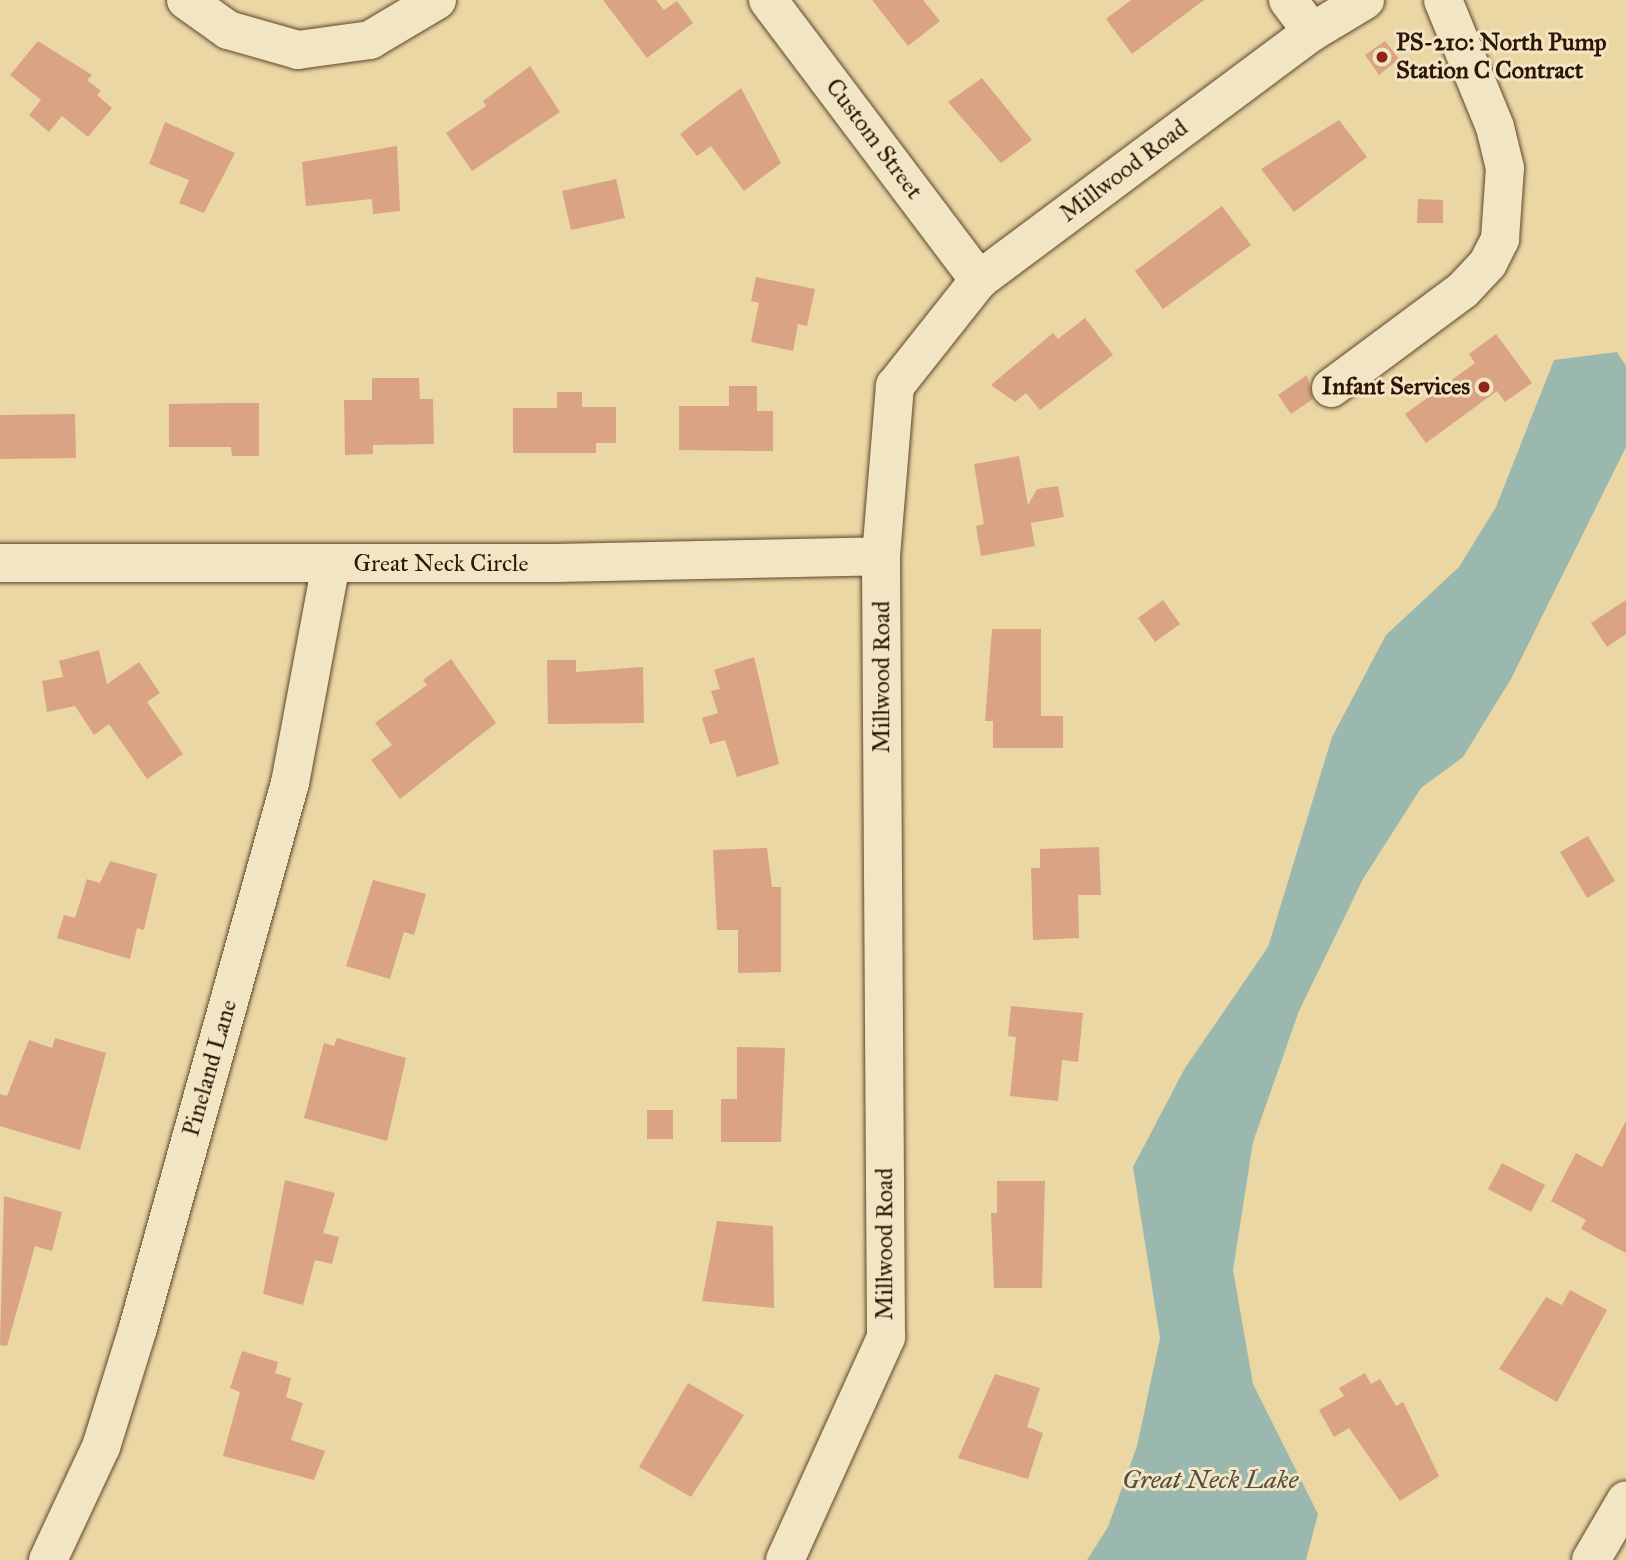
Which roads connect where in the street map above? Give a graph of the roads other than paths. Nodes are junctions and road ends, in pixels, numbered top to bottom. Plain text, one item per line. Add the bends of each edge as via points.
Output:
1 (186, 0) edge
2 (437, 0) edge
3 (768, 0) edge
4 (1288, 0) edge
5 (1365, 0) edge
6 (1443, 0) edge
7 (1312, 32) junction
8 (978, 280) junction
9 (1331, 388) dead end
10 (881, 556) junction
11 (0, 563) edge
12 (331, 564) junction
13 (1626, 1500) edge
14 (48, 1560) edge
15 (785, 1560) edge
16 (1591, 1560) edge

1 - 2 street via 228,30 298,50 370,40
3 - 8 street, Custom Street
4 - 7 street
5 - 7 street, Millwood Road
6 - 9 street via 1496,127 1505,179 1500,239 1488,263 1463,290
7 - 8 street, Millwood Road
8 - 10 street, Millwood Road via 895,386
10 - 12 street, Great Neck Circle
10 - 15 street, Millwood Road via 886,1337
11 - 12 street, Great Neck Circle
12 - 14 street, Pineland Lane via 290,783 138,1328 101,1447
13 - 16 street

